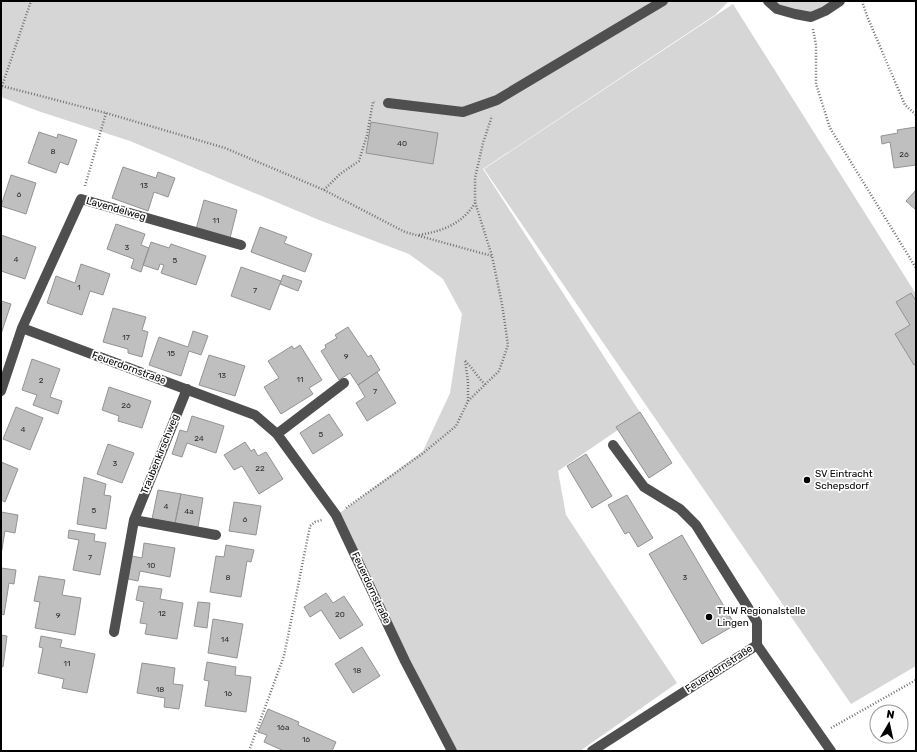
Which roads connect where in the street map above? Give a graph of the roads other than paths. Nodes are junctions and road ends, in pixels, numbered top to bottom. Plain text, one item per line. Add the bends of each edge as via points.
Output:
1 (664, 1) edge
2 (768, 1) edge
3 (840, 1) edge
4 (388, 102) road end
5 (241, 245) dead end
6 (22, 328) junction
7 (344, 384) dead end
8 (187, 389) junction
9 (1, 391) edge
10 (277, 434) junction
11 (613, 445) dead end
12 (134, 520) junction
13 (216, 535) dead end
14 (114, 632) dead end
15 (758, 645) junction
16 (452, 751) edge
17 (592, 751) edge
18 (831, 751) edge

1 - 4 street via 497,100 463,112
2 - 3 street via 777,9 811,16
5 - 6 street, Lavendelweg via 81,199
6 - 8 street, Feuerdornstraße
6 - 9 street, Lavendelweg
7 - 10 street
8 - 10 street, Feuerdornstraße via 255,415
8 - 12 street, Traubenkirschweg
10 - 16 street, Feuerdornstraße via 336,515 405,661
11 - 15 street via 644,487 680,509 696,524 757,622
12 - 13 street
12 - 14 street, Traubenkirschweg
15 - 17 street, Feuerdornstraße
15 - 18 street, Feuerdornstraße

